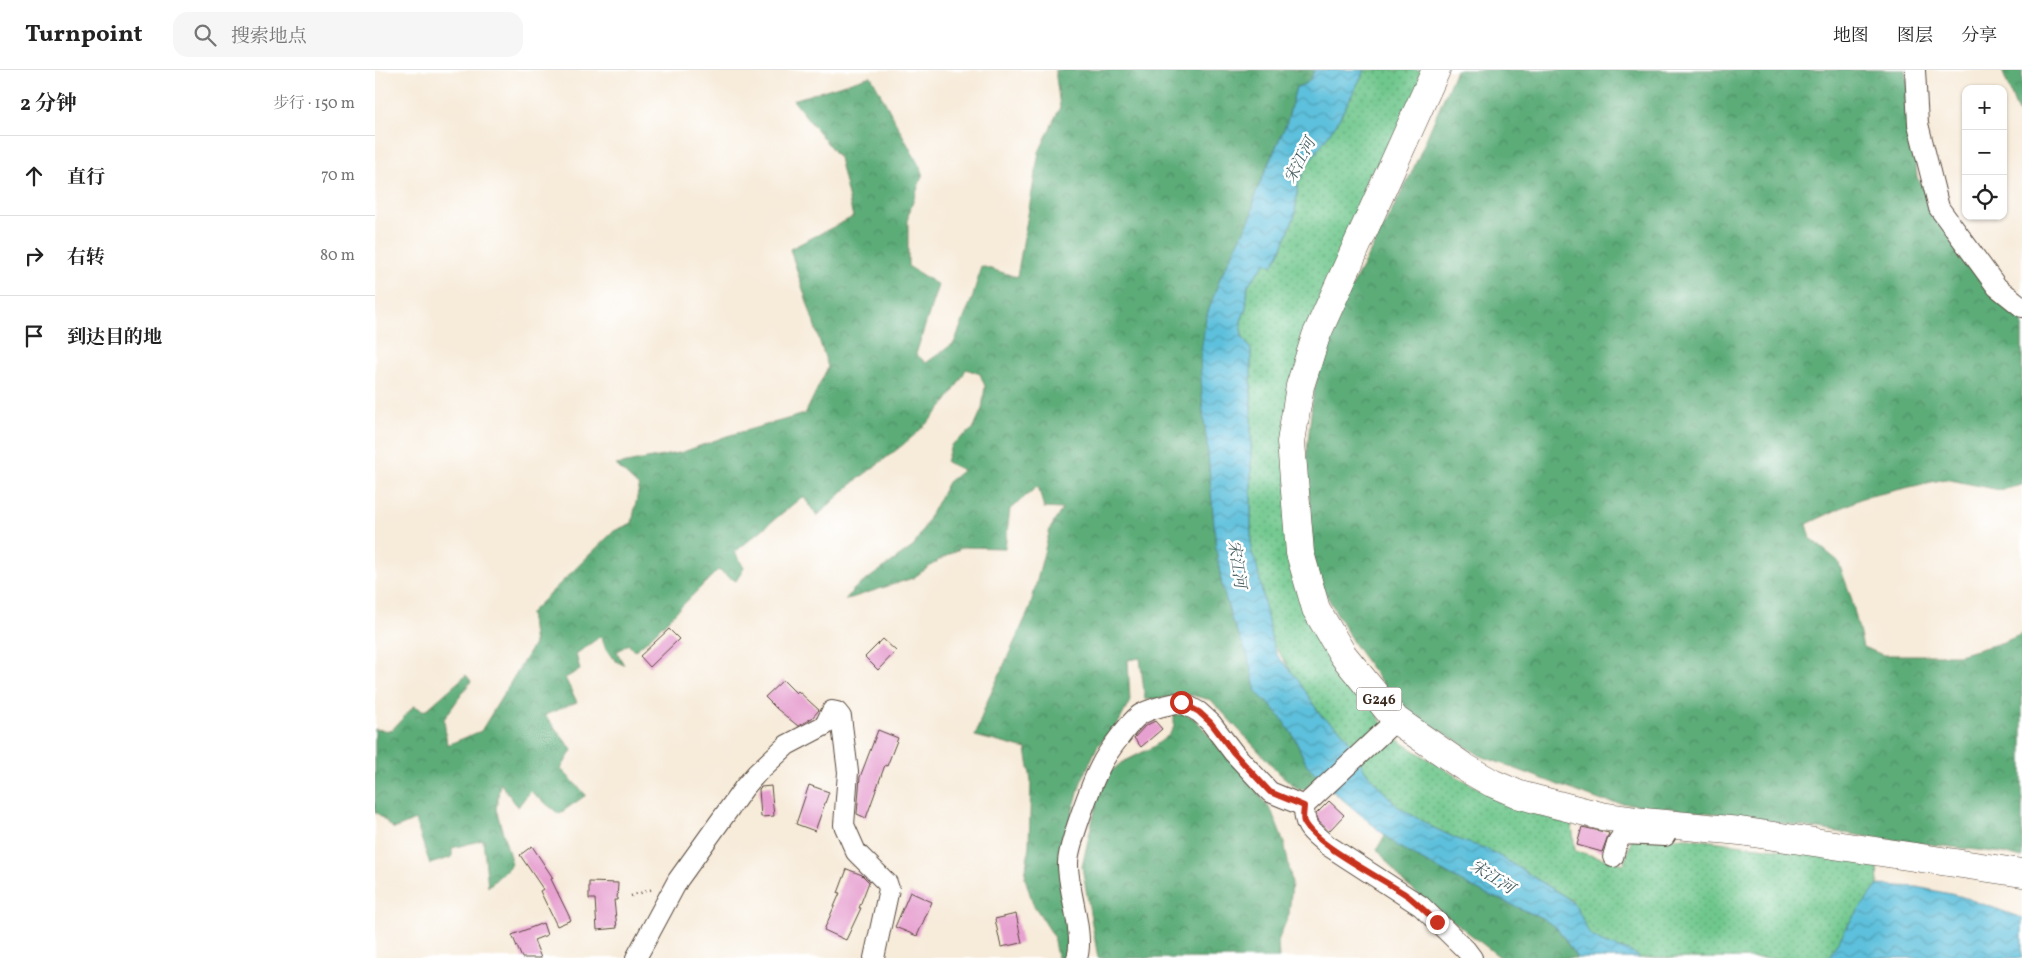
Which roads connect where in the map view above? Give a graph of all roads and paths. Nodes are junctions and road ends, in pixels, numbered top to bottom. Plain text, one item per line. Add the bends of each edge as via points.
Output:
1 (1436, 70) edge
2 (1915, 70) edge
3 (2022, 307) edge
4 (1396, 720) junction
5 (1304, 806) junction
6 (1693, 828) junction
7 (1613, 856) dead end
8 (2022, 873) edge
9 (635, 958) edge
10 (874, 958) edge
11 (1077, 958) edge
12 (1472, 958) edge

1 - 4 highway, G246 via 1316,336 1300,386 1291,442 1300,553 1316,609 1343,655
2 - 3 street via 1918,124 1939,208 1997,287
4 - 5 street
4 - 6 highway, G246 via 1464,767 1520,795 1601,816
5 - 11 street via 1270,792 1199,712 1181,702 1140,714 1101,765 1068,863 1077,931
5 - 12 street via 1304,821 1314,833 1369,874 1421,906
6 - 7 street via 1680,834 1662,836 1623,834
6 - 8 highway, G246 via 1740,831
9 - 10 street via 678,880 744,788 787,745 825,725 832,711 841,717 848,772 844,825 856,852 887,883 889,889

